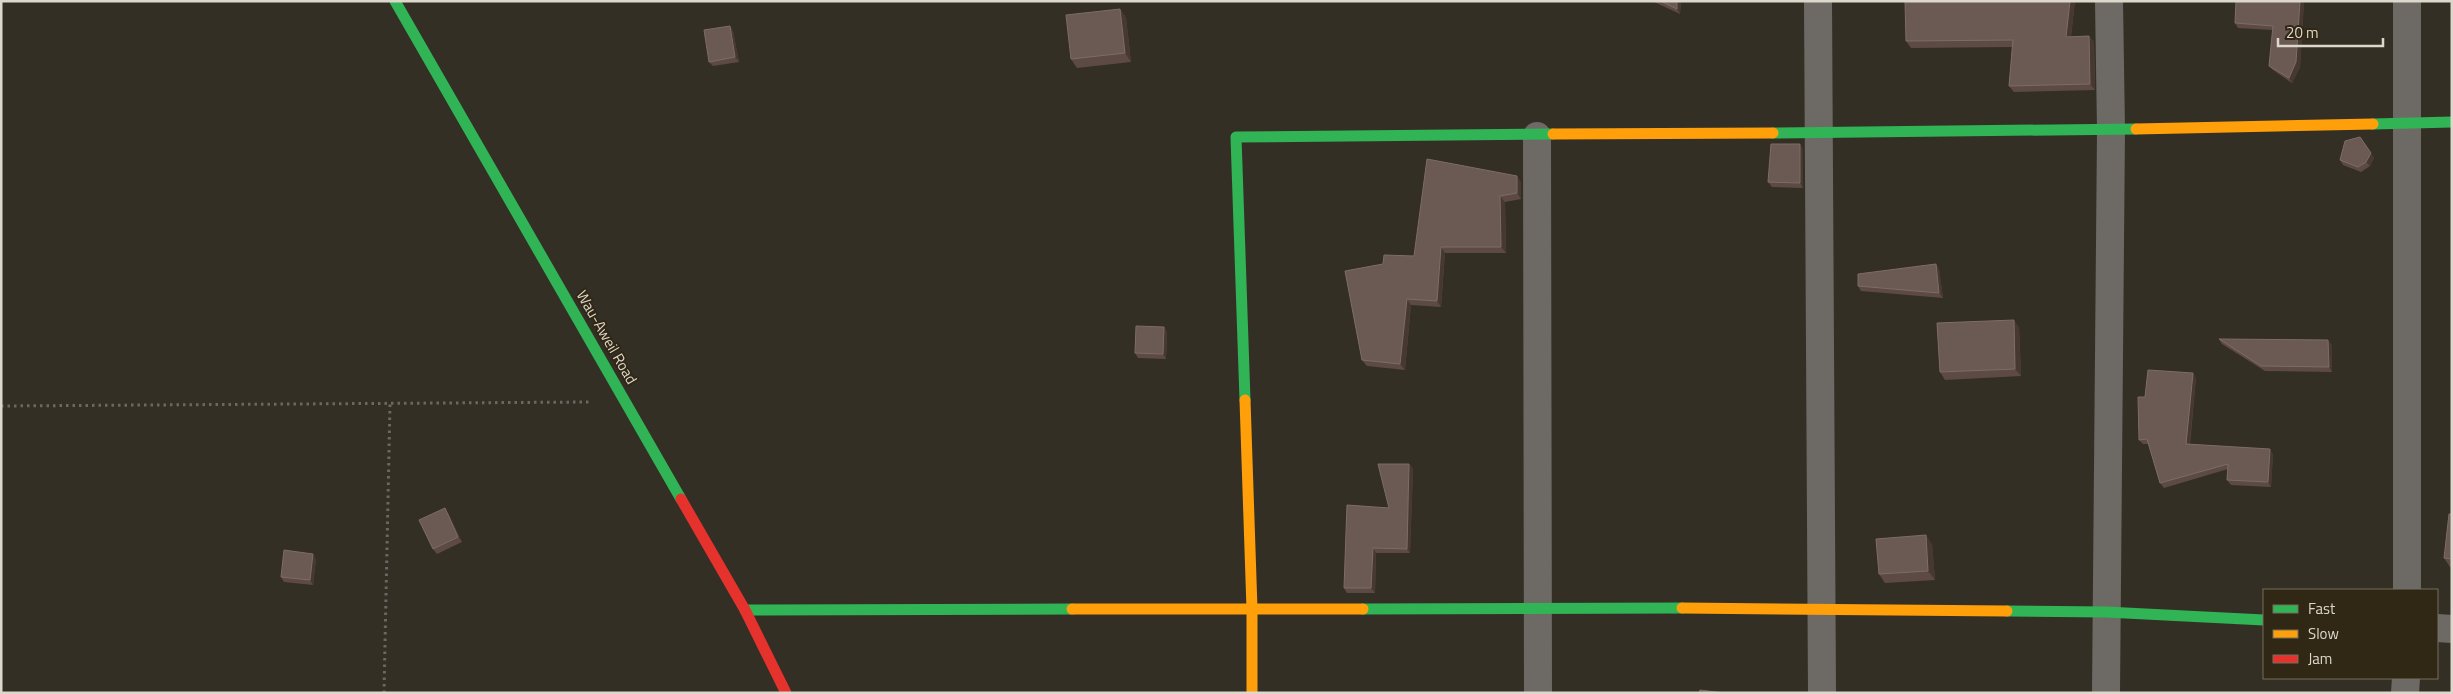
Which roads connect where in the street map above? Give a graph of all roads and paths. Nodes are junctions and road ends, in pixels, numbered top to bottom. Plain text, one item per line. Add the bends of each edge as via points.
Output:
1 (395, 1) edge
2 (1818, 1) edge
3 (2109, 1) edge
4 (2407, 1) edge
5 (2452, 122) edge
6 (2409, 123) junction
7 (2111, 130) junction
8 (1820, 133) junction
9 (1537, 136) junction
10 (627, 402) junction
11 (390, 403) junction
12 (1, 406) edge
13 (2408, 589) edge
14 (1823, 608) junction
15 (1538, 609) junction
16 (745, 610) junction
17 (1252, 610) junction
18 (2106, 612) junction
19 (2263, 620) edge
20 (2438, 628) edge
21 (2452, 629) edge
22 (2406, 679) edge
23 (384, 693) edge
24 (786, 693) edge
25 (1252, 693) edge
26 (1538, 693) edge
27 (1822, 693) edge
28 (2106, 693) edge
29 (2405, 693) edge

1 - 10 street, Wau-Aweil Road
2 - 8 street
3 - 7 street
4 - 6 street
5 - 6 street
6 - 7 street
6 - 13 street
7 - 8 street
7 - 18 street
8 - 9 street
8 - 14 street
9 - 15 street
9 - 17 street via 1236,137
10 - 11 path
10 - 16 street, Wau-Aweil Road
11 - 12 path
11 - 23 path
14 - 15 street
14 - 18 street
14 - 27 street
15 - 17 street
15 - 26 street
16 - 17 street
16 - 24 street, Wau-Aweil Road
17 - 25 street
18 - 19 street
18 - 28 street
20 - 21 street
22 - 29 street

